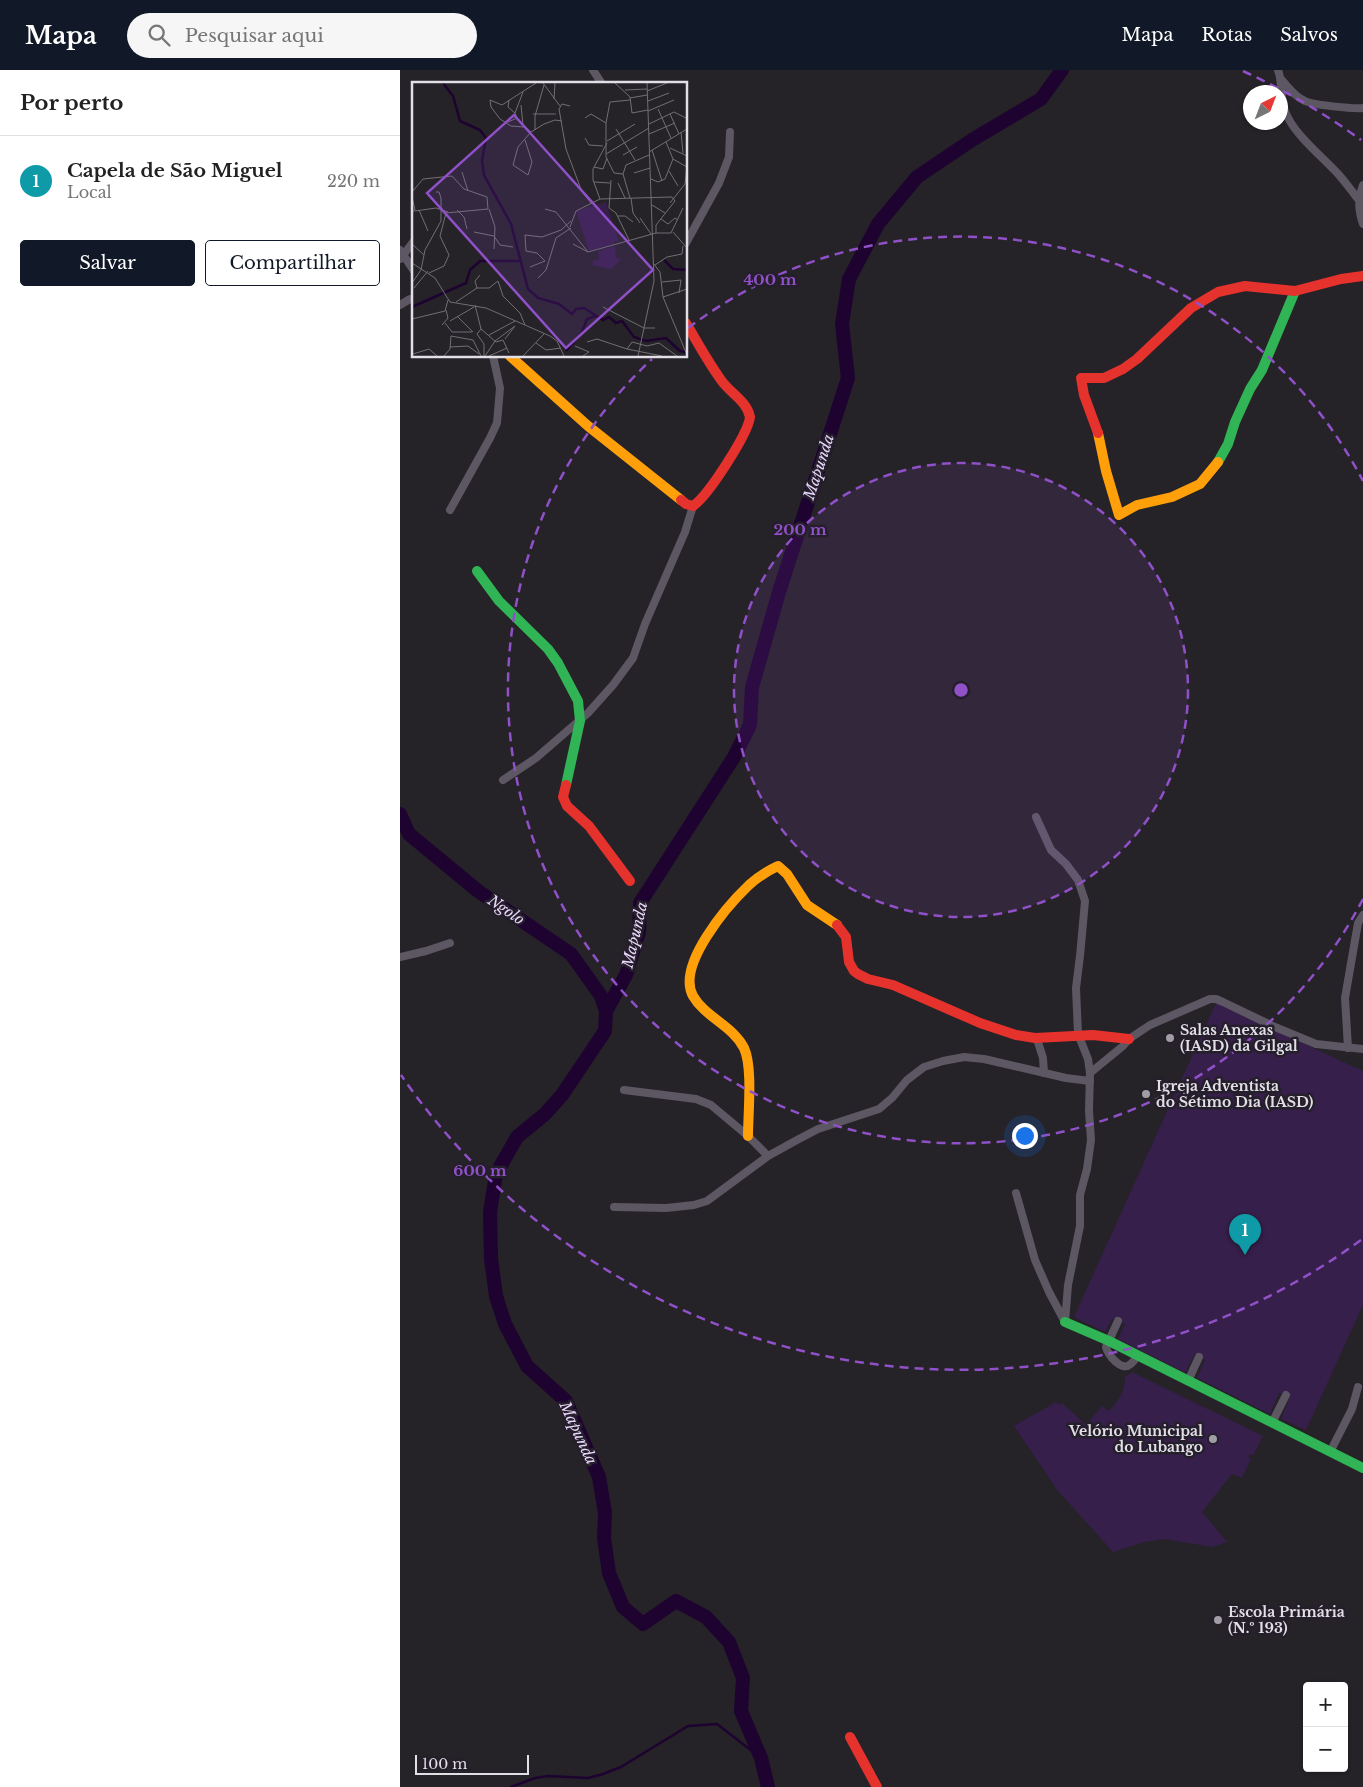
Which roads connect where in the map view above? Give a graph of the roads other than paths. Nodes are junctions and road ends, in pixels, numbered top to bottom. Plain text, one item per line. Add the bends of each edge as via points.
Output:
1 (593, 70) edge
2 (1278, 70) edge
3 (1282, 79) junction
4 (601, 82) edge
5 (1363, 108) edge
6 (730, 132) dead end
7 (1363, 185) edge
8 (1358, 199) junction
9 (1363, 224) edge
10 (688, 239) edge
11 (412, 243) edge
12 (401, 254) edge
13 (412, 268) edge
14 (1363, 276) edge
15 (1295, 291) junction
16 (412, 299) edge
17 (400, 304) edge
18 (688, 326) edge
19 (493, 358) edge
20 (512, 358) edge
21 (693, 506) junction
22 (450, 510) dead end
23 (477, 572) dead end
24 (580, 721) junction
25 (503, 780) dead end
26 (1036, 817) dead end
27 (630, 881) dead end
28 (1363, 915) edge
29 (450, 943) dead end
30 (400, 957) edge
31 (1078, 1034) junction
32 (1037, 1039) junction
33 (1129, 1039) junction
34 (1348, 1048) junction
35 (1363, 1049) edge
36 (1044, 1073) junction
37 (1090, 1077) junction
38 (624, 1090) dead end
39 (748, 1136) junction
40 (768, 1156) junction
41 (1016, 1193) dead end
42 (614, 1207) dead end
43 (1118, 1321) dead end
44 (1065, 1322) junction
45 (1109, 1341) junction
46 (1137, 1356) junction
47 (1199, 1357) dead end
48 (1188, 1381) junction
49 (1358, 1387) dead end
50 (1286, 1395) dead end
51 (1272, 1423) junction
52 (1330, 1452) junction
53 (1363, 1468) edge
54 (850, 1737) dead end
55 (877, 1787) edge

1 - 4 street
2 - 3 street
3 - 5 street via 1294,94 1305,101
3 - 8 street via 1284,110 1291,124
6 - 10 street via 729,157 719,183
7 - 8 street
8 - 9 street
11 - 12 street
12 - 13 street
14 - 15 street
15 - 15 street via 1245,286 1218,292 1191,308 1123,369 1104,378 1082,378 1084,395 1119,515 1137,505 1172,497 1200,484 1216,466
16 - 17 street
18 - 21 street via 727,387 745,405 750,417 747,430 712,484
19 - 22 street via 500,388 497,423
20 - 21 street via 588,426 686,504
21 - 24 street via 633,658
23 - 24 street via 499,601 558,663 578,701
24 - 25 street via 536,758
24 - 27 street via 563,797
26 - 31 street via 1051,850 1078,880 1084,900 1076,988
28 - 34 street via 1358,923 1345,998
29 - 30 street
31 - 32 street
31 - 33 street
31 - 37 street via 1088,1059
32 - 36 street
32 - 39 street via 990,1028 891,984 864,978 855,972 850,964 848,940 843,930 806,904 795,884 778,866 760,875 735,899 695,958 689,976 696,1000 744,1048
33 - 34 street via 1150,1025 1216,999 1316,1044
33 - 37 street
34 - 35 street
36 - 37 street via 1066,1078
36 - 40 street via 964,1057 924,1067 879,1110 818,1129
37 - 44 street via 1091,1140 1080,1195 1080,1226 1068,1285
38 - 39 street via 696,1099 711,1105
39 - 40 street
40 - 42 street via 707,1201 666,1208
41 - 44 street via 1035,1260
43 - 45 street
44 - 45 street
45 - 46 street
45 - 46 street via 1106,1351 1120,1366 1128,1366
46 - 48 street
47 - 48 street
48 - 51 street
49 - 52 street via 1348,1417
50 - 51 street
51 - 52 street
52 - 53 street
54 - 55 street

